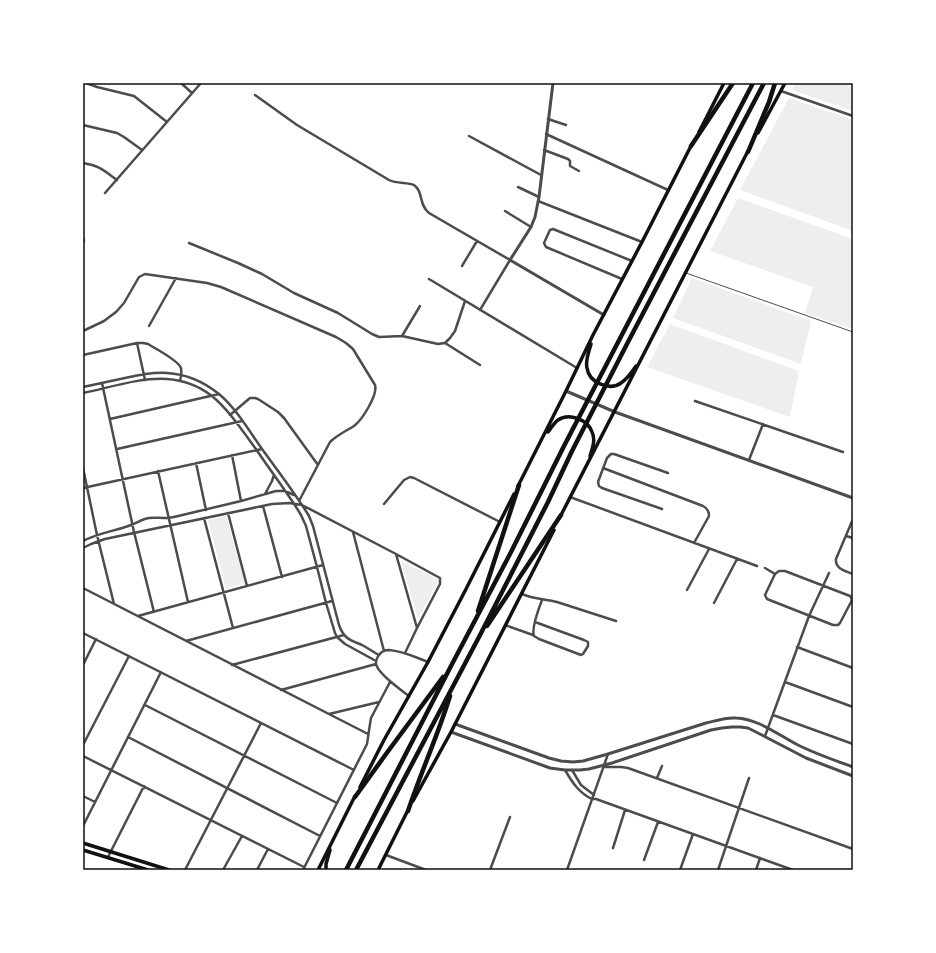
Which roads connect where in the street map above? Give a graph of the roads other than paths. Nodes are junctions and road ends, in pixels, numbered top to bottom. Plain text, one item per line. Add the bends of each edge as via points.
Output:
1 (86, 83) edge
2 (181, 83) edge
3 (202, 83) edge
4 (554, 83) edge
5 (724, 83) edge
6 (733, 83) edge
7 (753, 83) edge
8 (764, 83) edge
9 (775, 83) edge
10 (785, 83) edge
11 (781, 90) junction
12 (192, 93) junction
13 (255, 95) dead end
14 (853, 116) edge
15 (548, 119) junction
16 (166, 122) junction
17 (83, 125) edge
18 (566, 125) dead end
19 (546, 134) junction
20 (469, 136) dead end
21 (691, 146) junction
22 (544, 150) junction
23 (142, 151) junction
24 (748, 152) junction
25 (83, 163) edge
26 (579, 171) dead end
27 (541, 175) junction
28 (117, 180) junction
29 (518, 187) dead end
30 (669, 190) junction
31 (105, 193) dead end
32 (539, 199) junction
33 (505, 211) dead end
34 (531, 227) junction
35 (83, 238) edge
36 (477, 241) junction
37 (642, 242) junction
38 (189, 243) dead end
39 (83, 244) edge
40 (510, 260) junction
41 (632, 261) junction
42 (462, 266) dead end
43 (686, 273) junction
44 (176, 278) junction
45 (428, 279) dead end
46 (622, 279) junction
47 (465, 301) junction
48 (420, 306) dead end
49 (480, 310) junction
50 (604, 315) junction
51 (149, 326) dead end
52 (83, 331) edge
53 (853, 332) edge
54 (594, 335) junction
55 (402, 336) junction
56 (137, 343) junction
57 (445, 343) junction
58 (644, 354) junction
59 (83, 355) edge
60 (480, 365) dead end
61 (578, 368) junction
62 (144, 374) junction
63 (182, 375) junction
64 (145, 380) junction
65 (180, 381) junction
66 (102, 383) junction
67 (83, 387) edge
68 (104, 389) junction
69 (566, 391) junction
70 (83, 393) edge
71 (220, 394) junction
72 (212, 396) junction
73 (695, 401) dead end
74 (235, 411) junction
75 (615, 412) junction
76 (230, 415) junction
77 (110, 419) junction
78 (242, 421) junction
79 (236, 423) junction
80 (763, 424) junction
81 (542, 439) junction
82 (117, 449) junction
83 (262, 449) junction
84 (256, 450) junction
85 (843, 452) dead end
86 (232, 455) junction
87 (748, 460) junction
88 (196, 463) junction
89 (318, 465) junction
90 (586, 467) junction
91 (83, 468) edge
92 (603, 468) junction
93 (158, 471) junction
94 (668, 473) dead end
95 (274, 475) junction
96 (123, 479) junction
97 (519, 485) junction
98 (87, 487) junction
99 (83, 488) edge
100 (285, 491) junction
101 (264, 495) junction
102 (295, 495) junction
103 (570, 497) junction
104 (853, 498) edge
105 (241, 501) junction
106 (299, 501) junction
107 (294, 503) junction
108 (384, 504) dead end
109 (302, 505) junction
110 (263, 506) junction
111 (662, 509) dead end
112 (206, 510) junction
113 (228, 513) junction
114 (562, 514) junction
115 (204, 518) junction
116 (169, 519) junction
117 (853, 519) edge
118 (500, 522) junction
119 (132, 525) junction
120 (170, 525) junction
121 (134, 532) junction
122 (353, 532) junction
123 (97, 535) junction
124 (846, 536) junction
125 (853, 538) edge
126 (83, 541) edge
127 (98, 541) junction
128 (694, 543) junction
129 (83, 548) edge
130 (709, 549) junction
131 (396, 554) junction
132 (736, 559) junction
133 (323, 565) junction
134 (757, 566) dead end
135 (317, 567) junction
136 (765, 568) dead end
137 (828, 573) dead end
138 (775, 574) junction
139 (853, 574) edge
140 (282, 577) junction
141 (824, 585) junction
142 (247, 586) junction
143 (83, 589) edge
144 (687, 590) dead end
145 (224, 592) junction
146 (521, 594) junction
147 (542, 600) junction
148 (332, 601) junction
149 (188, 602) junction
150 (326, 603) junction
151 (714, 603) dead end
152 (114, 604) junction
153 (154, 612) junction
154 (137, 616) junction
155 (809, 616) junction
156 (616, 621) dead end
157 (474, 622) junction
158 (535, 622) junction
159 (505, 625) junction
160 (233, 628) junction
161 (417, 628) junction
162 (83, 632) edge
163 (344, 635) junction
164 (533, 635) junction
165 (337, 637) junction
166 (479, 637) junction
167 (96, 639) junction
168 (185, 641) junction
169 (797, 647) junction
170 (384, 651) junction
171 (405, 653) junction
172 (379, 655) junction
173 (129, 656) junction
174 (428, 662) junction
175 (376, 663) junction
176 (83, 665) edge
177 (232, 665) junction
178 (451, 666) junction
179 (853, 668) edge
180 (161, 672) junction
181 (390, 682) junction
182 (785, 682) junction
183 (454, 684) junction
184 (281, 690) junction
185 (409, 696) junction
186 (379, 702) junction
187 (145, 704) junction
188 (853, 707) edge
189 (328, 714) junction
190 (773, 715) junction
191 (261, 723) junction
192 (455, 724) junction
193 (768, 729) junction
194 (451, 732) junction
195 (368, 734) junction
196 (765, 736) junction
197 (128, 737) junction
198 (853, 744) edge
199 (83, 745) edge
200 (608, 754) junction
201 (83, 756) edge
202 (244, 756) junction
203 (604, 766) junction
204 (662, 766) dead end
205 (853, 767) edge
206 (112, 770) junction
207 (354, 770) junction
208 (565, 770) junction
209 (572, 770) junction
210 (853, 776) edge
211 (658, 778) junction
212 (749, 778) dead end
213 (144, 786) junction
214 (227, 788) junction
215 (593, 795) junction
216 (83, 796) edge
217 (355, 797) junction
218 (592, 799) junction
219 (596, 799) junction
220 (95, 802) junction
221 (337, 803) junction
222 (739, 807) junction
223 (625, 810) junction
224 (408, 811) junction
225 (510, 817) dead end
226 (211, 820) junction
227 (658, 822) junction
228 (83, 826) edge
229 (693, 834) junction
230 (242, 836) junction
231 (320, 836) junction
232 (83, 843) edge
233 (332, 843) junction
234 (726, 846) junction
235 (613, 848) dead end
236 (853, 848) edge
237 (268, 849) junction
238 (83, 850) edge
239 (111, 852) junction
240 (386, 855) junction
241 (108, 857) junction
242 (760, 858) junction
243 (644, 860) dead end
244 (303, 868) edge
245 (379, 869) edge
246 (148, 870) edge
247 (169, 870) edge
248 (185, 870) edge
249 (223, 870) edge
250 (257, 870) edge
251 (318, 870) edge
252 (326, 870) edge
253 (346, 870) edge
254 (356, 870) edge
255 (426, 870) edge
256 (490, 870) edge
257 (567, 870) edge
258 (680, 870) edge
259 (718, 870) edge
260 (756, 870) edge
261 (793, 870) edge

1 - 16 street via 134,96
2 - 12 street
3 - 12 street
4 - 15 street
5 - 21 main road
6 - 21 highway
7 - 157 highway
8 - 166 highway via 615,368
9 - 24 highway
10 - 11 main road
11 - 14 street
11 - 24 main road
12 - 16 street
13 - 36 street via 297,125 388,180 412,184 418,189 423,207 429,213
15 - 18 street
15 - 19 street
16 - 23 street
17 - 23 street via 117,133
19 - 22 street
19 - 30 street
20 - 27 street
21 - 30 main road
22 - 26 street via 568,159 569,165
22 - 27 street
23 - 28 street
24 - 43 main road
25 - 28 street via 100,168
27 - 32 street
28 - 31 street
29 - 32 street
30 - 37 main road
32 - 34 street
32 - 37 street
33 - 34 street
34 - 40 street
35 - 39 street
36 - 40 street
36 - 42 street
37 - 41 main road
38 - 55 street via 262,274 294,293 338,313 375,336
40 - 49 street
40 - 50 street
41 - 46 main road
41 - 46 street via 553,229 548,232 544,244 546,247
43 - 53 lane
43 - 58 main road
44 - 51 street
44 - 52 street via 145,274 141,276 116,312
44 - 89 street via 220,287 336,337 350,346 375,385 376,391 358,422 330,442
45 - 47 street
46 - 50 main road
47 - 49 street
47 - 57 street via 455,331
48 - 55 street
49 - 61 street
50 - 54 main road
54 - 58 main road via 586,362 590,376 600,384 621,384
54 - 61 main road
55 - 57 street via 438,344
56 - 59 street
56 - 62 street
56 - 63 street via 145,343 177,362
57 - 60 street
58 - 75 main road
61 - 69 main road
62 - 63 street
62 - 64 street
62 - 66 street
63 - 65 street
63 - 71 street via 199,381
64 - 65 street
64 - 68 street
65 - 72 street
66 - 67 street
66 - 68 street
68 - 70 street
68 - 77 street
69 - 75 street
69 - 81 main road
71 - 72 street
71 - 74 street
72 - 76 street
72 - 77 street
73 - 80 street
74 - 76 street
74 - 78 street
74 - 89 street via 250,398 258,399 274,409 284,418
75 - 87 street
75 - 90 main road
76 - 79 street
77 - 82 street
78 - 79 street
78 - 83 street
79 - 82 street
79 - 84 street
80 - 85 street
80 - 87 street
81 - 90 main road via 558,420 564,417 583,422 590,427 594,437
81 - 97 main road
82 - 96 street
83 - 84 street
83 - 102 street
84 - 86 street
84 - 95 street
86 - 88 street
86 - 105 street
87 - 104 street
88 - 93 street
88 - 112 street
89 - 106 street
90 - 103 main road
91 - 98 street
92 - 94 street via 609,456 614,454
92 - 111 street via 599,486
92 - 128 street via 706,508 709,516
93 - 96 street
93 - 116 street
95 - 100 street
95 - 101 street
96 - 98 street
96 - 119 street
97 - 118 main road
97 - 157 highway
98 - 99 street
98 - 123 street
100 - 101 street
100 - 102 street
100 - 107 street
101 - 105 street
102 - 106 street
103 - 114 main road
103 - 128 street
105 - 112 street
106 - 109 street
107 - 109 street
107 - 110 street
107 - 135 street via 306,526
108 - 118 street via 404,480 410,477
109 - 122 street
109 - 133 street via 311,520
110 - 113 street
110 - 140 street
112 - 116 street
113 - 115 street
113 - 142 street
114 - 146 main road
114 - 166 highway
115 - 120 street
115 - 145 street
116 - 119 street via 149,518
116 - 120 street
117 - 124 street
118 - 174 main road
119 - 121 street
119 - 123 street
120 - 121 street
120 - 149 street
121 - 127 street
121 - 153 street
122 - 131 street
122 - 170 street
123 - 126 street
123 - 127 street
124 - 125 street
124 - 139 street via 836,563 840,569
127 - 129 street
127 - 152 street
128 - 130 street
130 - 132 street
130 - 144 street
131 - 161 street
131 - 161 street via 440,579 440,584
132 - 134 street
132 - 151 street
133 - 135 street
133 - 148 street
135 - 140 street
135 - 150 street
136 - 138 street
137 - 141 street
138 - 141 street via 785,571
138 - 155 street via 765,595 767,599
140 - 142 street
141 - 155 street
141 - 155 street via 850,596 852,602 838,625
142 - 145 street
143 - 152 street
145 - 149 street
145 - 160 street
146 - 147 street
146 - 159 main road
147 - 156 street via 558,602
147 - 158 street
148 - 150 street
148 - 163 street
149 - 153 street
150 - 160 street
150 - 165 street
152 - 154 street
153 - 154 street
154 - 168 street
155 - 169 street
157 - 178 highway
158 - 164 street
158 - 164 street via 584,640 588,642 588,646 581,655
159 - 164 street
159 - 192 main road
160 - 168 street
161 - 171 street
162 - 167 street
163 - 165 street
163 - 172 street
165 - 175 street
165 - 177 street
166 - 183 highway
167 - 173 street
167 - 176 street
168 - 177 street
169 - 179 street
169 - 182 street
170 - 171 street
170 - 172 street
171 - 174 street
172 - 175 street
173 - 180 street
173 - 199 street
174 - 185 main road
175 - 181 street
175 - 184 street
177 - 184 street
178 - 217 highway
178 - 253 highway
180 - 187 street
180 - 191 street
181 - 185 street
181 - 186 street
182 - 188 street
182 - 190 street
183 - 224 highway
183 - 254 highway
184 - 189 street
185 - 217 main road
186 - 189 street
186 - 195 street via 371,718
187 - 197 street
187 - 202 street
189 - 195 street
190 - 193 street
190 - 198 street
191 - 202 street
191 - 207 street
192 - 194 main road
192 - 200 street via 561,761 583,761
193 - 196 street
193 - 200 street via 747,719 722,719
193 - 205 street via 811,751
194 - 208 street via 550,768
194 - 224 main road
195 - 207 street via 368,744
196 - 203 street via 748,728 711,730
196 - 210 street via 806,758
197 - 206 street
197 - 214 street
200 - 203 street
201 - 206 street
202 - 214 street
202 - 221 street
203 - 209 street
203 - 211 street via 628,768
203 - 215 street
204 - 211 street
206 - 213 street
206 - 220 street
207 - 221 street
208 - 209 street
208 - 218 street via 574,785
209 - 215 street via 581,785
211 - 222 street
212 - 222 street
213 - 226 street
213 - 239 street
214 - 226 street
214 - 231 street
215 - 218 street
215 - 219 street
216 - 220 street
217 - 233 main road
218 - 219 street
218 - 257 street
219 - 223 street
220 - 228 street
221 - 231 street
222 - 234 street
222 - 236 street
223 - 227 street
223 - 235 street
224 - 240 main road
225 - 256 street
226 - 230 street
226 - 248 street
227 - 229 street
227 - 243 street
229 - 234 street
229 - 258 street
230 - 237 street
230 - 249 street
231 - 244 street
232 - 239 main road
233 - 251 main road
233 - 252 main road
234 - 242 street
234 - 259 street
237 - 244 street
237 - 250 street
238 - 241 main road
239 - 241 street
239 - 247 main road
240 - 245 main road
240 - 255 street
241 - 246 main road
242 - 260 street
242 - 261 street

